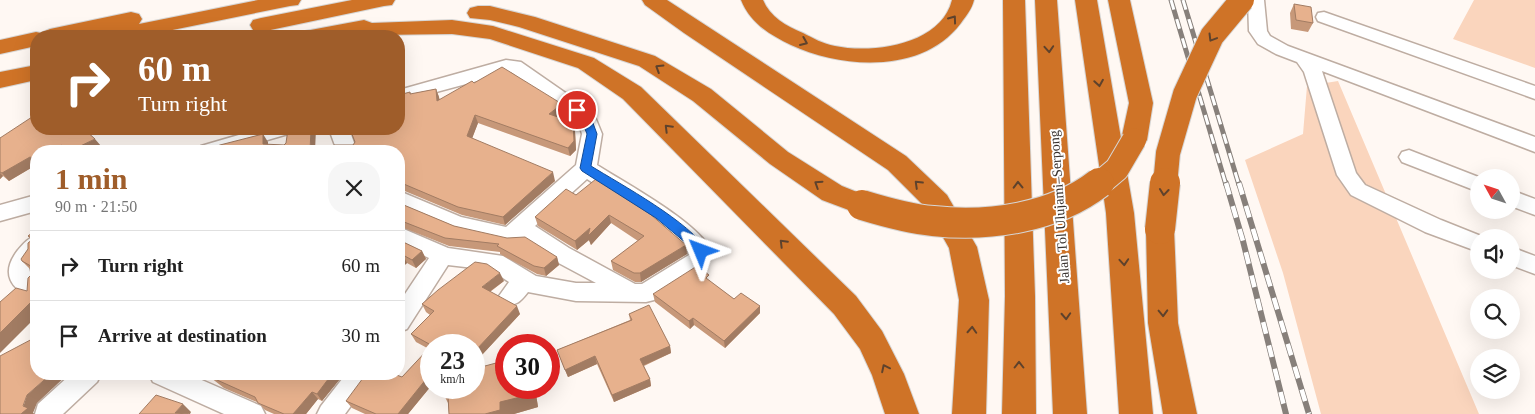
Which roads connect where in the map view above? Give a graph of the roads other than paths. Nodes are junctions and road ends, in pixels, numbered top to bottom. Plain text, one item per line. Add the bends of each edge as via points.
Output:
1 (217, 0) edge
2 (290, 0) edge
3 (384, 0) edge
4 (653, 0) edge
5 (963, 0) edge
6 (1014, 0) edge
7 (1046, 0) edge
8 (1086, 0) edge
9 (1118, 0) edge
10 (1242, 0) edge
11 (1256, 0) edge
12 (757, 9) edge
13 (1324, 16) dead end
14 (78, 30) edge
15 (141, 30) edge
16 (236, 30) edge
17 (345, 30) joint
18 (30, 40) edge
19 (0, 48) edge
20 (30, 52) edge
21 (1303, 58) junction
22 (0, 59) edge
23 (30, 74) edge
24 (0, 80) edge
25 (30, 92) edge
26 (1535, 93) edge
27 (405, 94) edge
28 (0, 98) edge
29 (261, 135) edge
30 (228, 145) edge
31 (1535, 145) edge
32 (1409, 157) dead end
33 (586, 168) junction
34 (1470, 181) edge
35 (1520, 201) edge
36 (405, 203) edge
37 (30, 205) edge
38 (1535, 207) edge
39 (0, 213) edge
40 (510, 236) junction
41 (405, 238) edge
42 (1470, 240) edge
43 (30, 251) edge
44 (443, 255) junction
45 (1520, 259) edge
46 (1535, 265) edge
47 (30, 286) edge
48 (630, 293) junction
49 (405, 313) edge
50 (82, 380) edge
51 (176, 380) edge
52 (356, 380) edge
53 (47, 412) dead end
54 (252, 414) edge
55 (330, 414) edge
56 (902, 414) edge
57 (969, 414) edge
58 (1019, 414) edge
59 (1070, 414) edge
60 (1136, 414) edge
61 (1180, 414) edge

1 - 14 highway
2 - 15 highway
3 - 16 highway
57 -> 4 highway via 974,300 963,247 936,202 897,163
12 -> 5 highway via 777,30 808,44 839,54 876,55 906,51 930,41 949,24
58 -> 6 highway
7 -> 59 highway, Jalan Tol Ulujami–Serpong
8 -> 60 highway via 1120,213
9 -> 17 highway, bridge via 1142,103 1134,140 1115,171 1073,200 1021,218 960,224 907,217 832,193 779,158 702,95 647,60 527,22 490,14 458,13
10 -> 61 highway, bridge via 1212,36 1185,94 1168,153 1160,229 1163,323
11 - 21 street via 1258,31 1264,40
13 - 26 street
56 -> 17 highway via 875,349 845,305 632,93 586,63 493,33 452,27
18 - 19 highway
20 - 22 highway
21 - 31 street
21 - 42 street via 1313,71 1323,97 1347,175 1358,190
23 - 24 highway
25 - 28 highway
27 - 33 street via 515,66 586,117 592,134
29 - 30 street
32 - 34 street
33 - 40 street
33 - 48 street via 660,215 701,251 698,260 646,293
35 - 38 street
36 - 40 street via 458,224
37 - 39 street
40 - 48 street via 532,234
41 - 44 street
43 - 47 street via 17,273 20,280
44 - 48 street via 495,262 517,288 531,284 576,292
44 - 49 street
45 - 46 street
50 - 53 street
51 - 54 street
52 - 55 street

